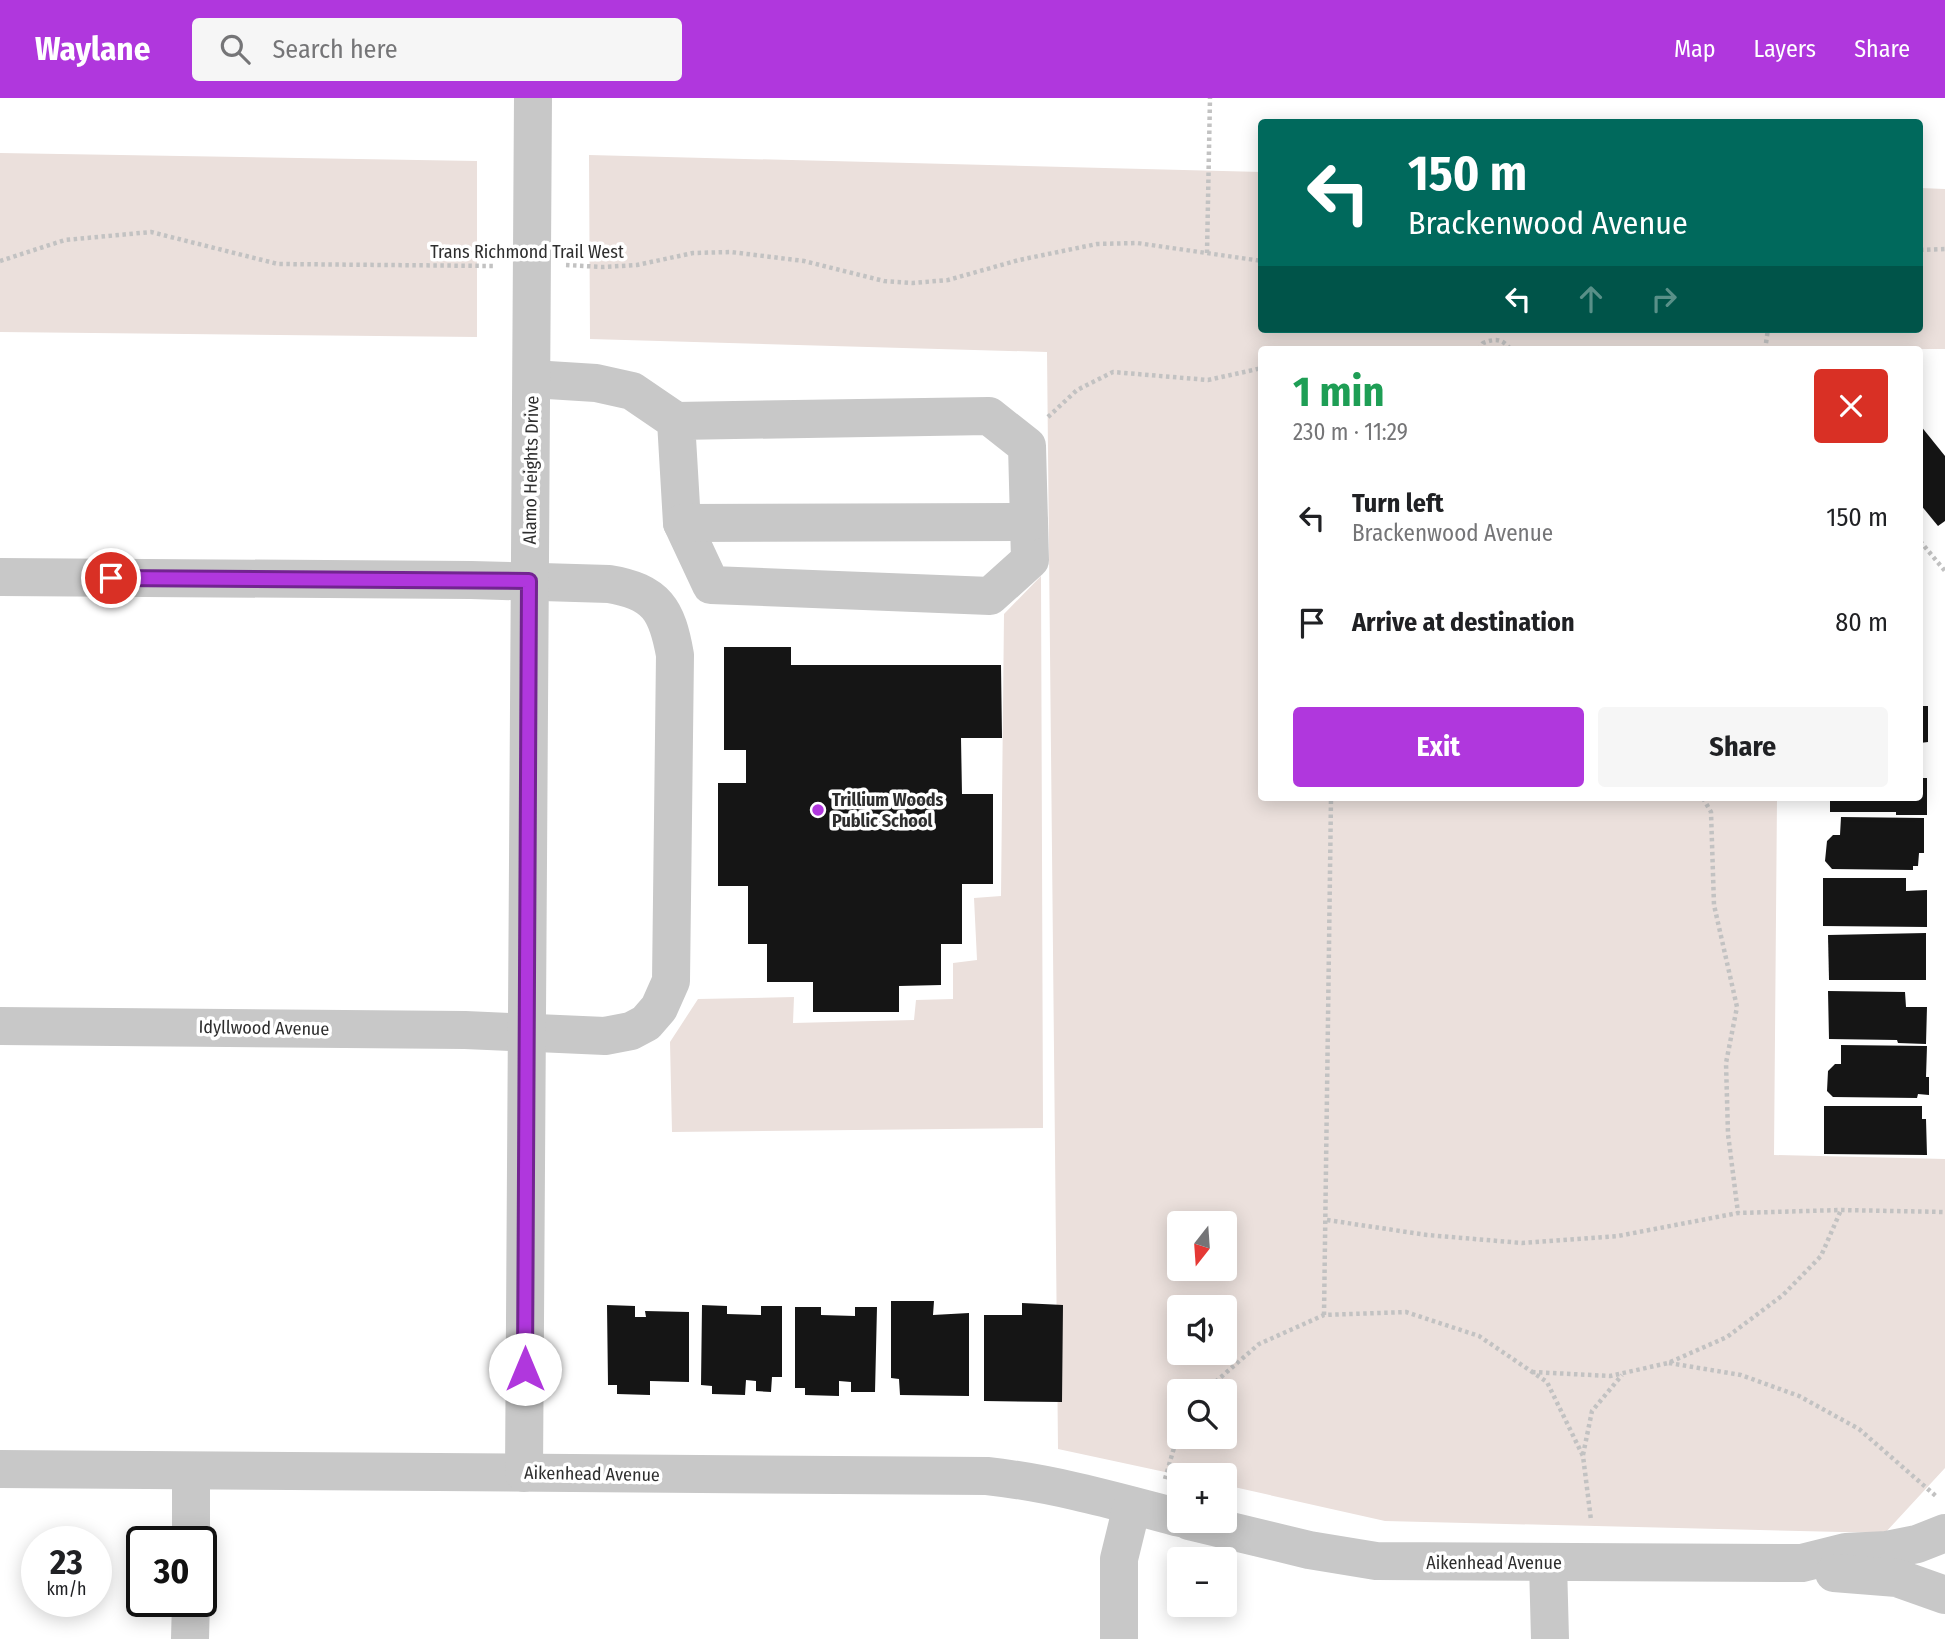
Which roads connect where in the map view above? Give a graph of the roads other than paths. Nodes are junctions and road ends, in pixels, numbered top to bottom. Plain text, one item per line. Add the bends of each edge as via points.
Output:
1 (533, 98) edge
2 (532, 379) junction
3 (676, 421) junction
4 (1029, 522) junction
5 (682, 523) junction
6 (0, 577) edge
7 (529, 581) junction
8 (0, 1027) edge
9 (527, 1032) junction
10 (0, 1469) edge
11 (191, 1471) junction
12 (524, 1473) junction
13 (1167, 1502) edge
14 (1132, 1506) junction
15 (1944, 1518) edge
16 (191, 1526) edge
17 (1237, 1533) edge
18 (1548, 1563) junction
19 (1802, 1563) junction
20 (1945, 1595) edge
21 (191, 1617) edge
22 (190, 1639) edge
23 (1119, 1639) edge
24 (1550, 1639) edge

1 - 2 street, Alamo Heights Drive
2 - 3 street via 596,383 632,391
2 - 7 street, Alamo Heights Drive
3 - 4 street via 989,416 1027,446
3 - 5 street
4 - 5 street
4 - 5 street via 1030,560 990,596 711,585
6 - 7 street, Idyllwood Avenue
7 - 9 street, Alamo Heights Drive
7 - 9 street, Idyllwood Avenue via 631,587 654,601 669,623 676,655 671,981 659,1008 631,1031 605,1036
8 - 9 street, Idyllwood Avenue
9 - 12 street, Alamo Heights Drive
10 - 11 street, Aikenhead Avenue
11 - 12 street, Aikenhead Avenue
11 - 16 street
12 - 14 street, Aikenhead Avenue via 987,1476
13 - 14 street, Aikenhead Avenue
14 - 23 street via 1119,1559
15 - 19 street, Aikenhead Avenue via 1917,1544 1846,1552
17 - 18 street, Aikenhead Avenue via 1376,1561
18 - 19 street, Aikenhead Avenue
18 - 24 street
19 - 20 street, Aikenhead Avenue via 1835,1573 1897,1578
21 - 22 street

